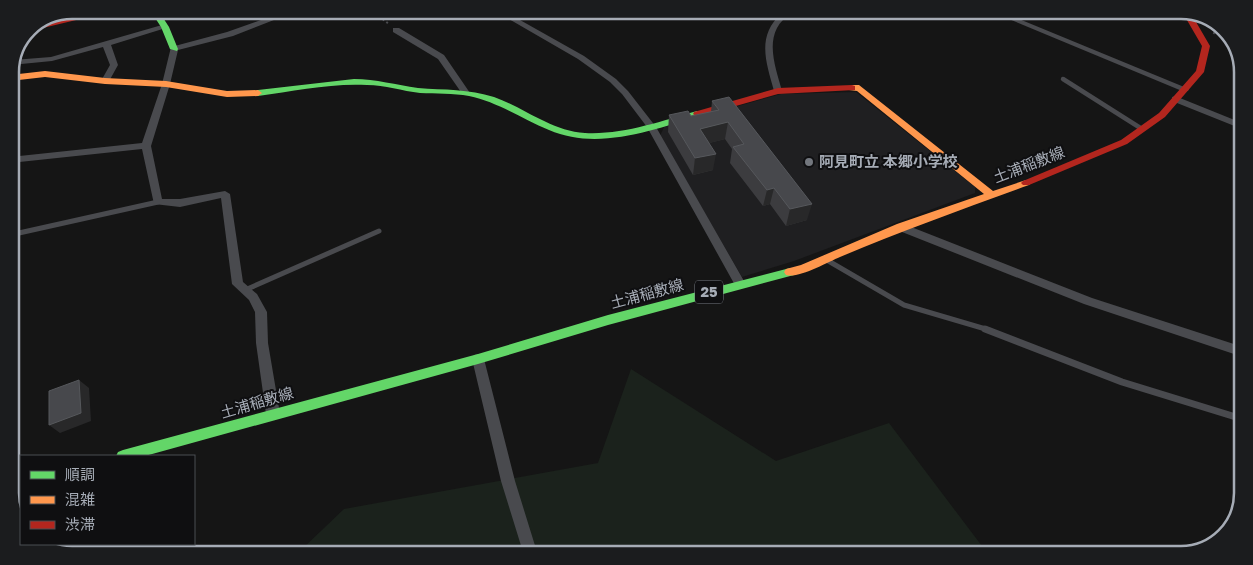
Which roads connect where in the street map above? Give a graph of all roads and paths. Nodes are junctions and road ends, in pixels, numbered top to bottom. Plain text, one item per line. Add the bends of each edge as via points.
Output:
1 (75, 19) edge
2 (160, 19) edge
3 (271, 19) edge
4 (382, 19) edge
5 (514, 19) edge
6 (780, 19) edge
7 (1013, 19) edge
8 (1191, 20) edge
9 (45, 26) edge
10 (165, 27) junction
11 (396, 30) joint
12 (1197, 30) junction
13 (1219, 34) edge
14 (106, 43) junction
15 (174, 49) junction
16 (20, 62) edge
17 (19, 77) edge
18 (1063, 79) dead end
19 (105, 82) junction
20 (166, 84) junction
21 (1185, 89) junction
22 (778, 91) junction
23 (466, 93) junction
24 (1174, 99) junction
25 (1234, 123) edge
26 (651, 127) junction
27 (1142, 129) junction
28 (146, 146) junction
29 (19, 159) edge
30 (992, 195) junction
31 (158, 202) junction
32 (901, 227) junction
33 (379, 231) dead end
34 (19, 233) edge
35 (825, 259) junction
36 (740, 284) junction
37 (245, 290) junction
38 (1234, 349) edge
39 (478, 358) junction
40 (273, 414) junction
41 (1234, 416) edge
42 (127, 455) edge
43 (528, 546) edge

1 - 9 street
2 - 10 street
3 - 15 street
4 - 11 path
5 - 26 street via 607,75 635,103
6 - 22 street via 770,30 767,45
7 - 21 street
8 - 12 street, 土浦稲敷線 / 25
10 - 14 street
10 - 15 street
11 - 23 street via 442,57
12 - 13 path
12 - 21 street, 土浦稲敷線 / 25 via 1206,46 1200,72
14 - 16 street via 52,59
14 - 19 street via 114,65
15 - 20 street
17 - 19 street via 45,74
18 - 27 lane
19 - 20 street
20 - 23 street via 227,94 369,82 417,90
20 - 28 street
21 - 24 street, 土浦稲敷線 / 25
22 - 26 street
22 - 30 street via 859,88
23 - 26 street via 502,102 570,135 598,136
24 - 25 street
24 - 27 street, 土浦稲敷線 / 25 via 1162,115
26 - 36 street
27 - 30 street, 土浦稲敷線 / 25 via 1124,142
28 - 29 street
28 - 31 street
30 - 32 street, 土浦稲敷線 / 25
31 - 34 lane
31 - 37 street via 180,203 225,194 238,284
32 - 35 street, 土浦稲敷線 / 25
32 - 38 street via 1088,301
33 - 37 lane
35 - 36 street, 土浦稲敷線 / 25 via 804,268
35 - 41 lane via 904,305 999,333 1122,382
36 - 39 street, 土浦稲敷線 / 25
37 - 40 street via 261,312 262,343
39 - 40 street, 土浦稲敷線 / 25
39 - 43 street via 508,481
40 - 42 street, 土浦稲敷線 / 25

